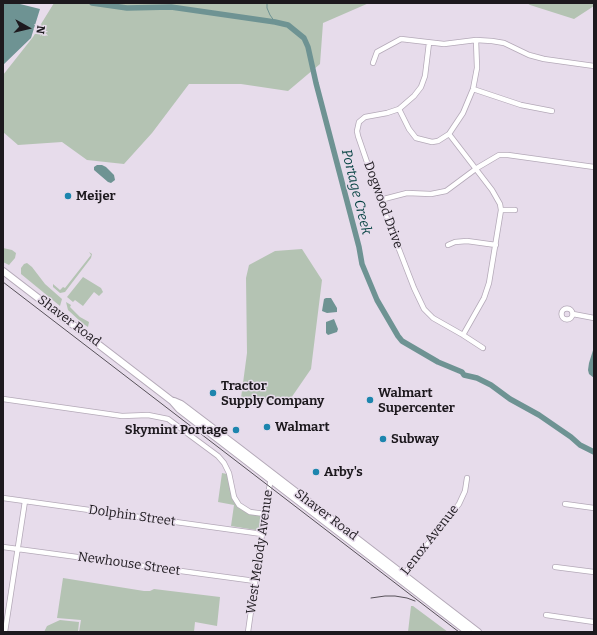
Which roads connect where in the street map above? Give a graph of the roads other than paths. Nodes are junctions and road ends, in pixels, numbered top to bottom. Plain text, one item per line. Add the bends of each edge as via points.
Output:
1 (476, 40) junction
2 (429, 43) junction
3 (373, 63) dead end
4 (594, 66) edge
5 (473, 89) junction
6 (399, 109) junction
7 (552, 111) dead end
8 (449, 134) junction
9 (594, 167) edge
10 (477, 168) junction
11 (380, 200) junction
12 (501, 210) junction
13 (515, 210) dead end
14 (496, 244) junction
15 (448, 245) dead end
16 (3, 271) edge
17 (573, 314) dead end
18 (594, 318) edge
19 (463, 335) junction
20 (483, 348) dead end
21 (3, 399) edge
22 (172, 401) junction
23 (272, 473) junction
24 (467, 478) dead end
25 (271, 480) junction
26 (3, 498) edge
27 (25, 501) junction
28 (565, 504) dead end
29 (594, 508) edge
30 (265, 514) junction
31 (262, 534) junction
32 (3, 547) edge
33 (18, 549) junction
34 (555, 567) dead end
35 (594, 572) edge
36 (402, 577) junction
37 (256, 581) junction
38 (6, 614) edge
39 (546, 615) dead end
40 (594, 622) edge
41 (5, 632) edge
42 (248, 632) edge
43 (468, 632) edge
44 (478, 632) edge

1 - 2 street
1 - 4 street via 504,43 544,59
1 - 5 street
2 - 3 street via 398,40 377,52
2 - 6 street, Dogwood Drive via 421,87
5 - 7 street via 521,105
5 - 8 street via 468,104
6 - 8 street via 416,138 432,142
6 - 11 street, Dogwood Drive via 365,117 358,126 360,140
8 - 10 street
9 - 10 street via 508,155 494,158
10 - 11 street via 442,192 407,193
10 - 12 street via 495,195
11 - 19 street, Dogwood Drive via 424,309 433,318
12 - 13 street
12 - 14 street
14 - 15 street via 467,241
14 - 19 street via 487,290
16 - 22 main road, Shaver Road
17 - 18 street
19 - 20 street, Dogwood Drive
21 - 30 street via 122,416 148,415 168,419 224,463 234,497 239,505 250,512
22 - 23 main road, Shaver Road via 181,404
22 - 25 main road, Shaver Road
23 - 25 street, West Melody Avenue
23 - 36 main road, Shaver Road
24 - 36 street, Lenox Avenue via 459,504
25 - 30 street, West Melody Avenue
25 - 36 main road, Shaver Road
26 - 27 street, Dolphin Street
27 - 31 street, Dolphin Street
27 - 33 street
28 - 29 street
30 - 31 street, West Melody Avenue
31 - 37 street, West Melody Avenue
32 - 33 street, Newhouse Street
33 - 37 street, Newhouse Street
33 - 38 street
34 - 35 street
36 - 43 main road, Shaver Road
36 - 44 main road, Shaver Road
37 - 42 street, West Melody Avenue
38 - 41 street
39 - 40 street

